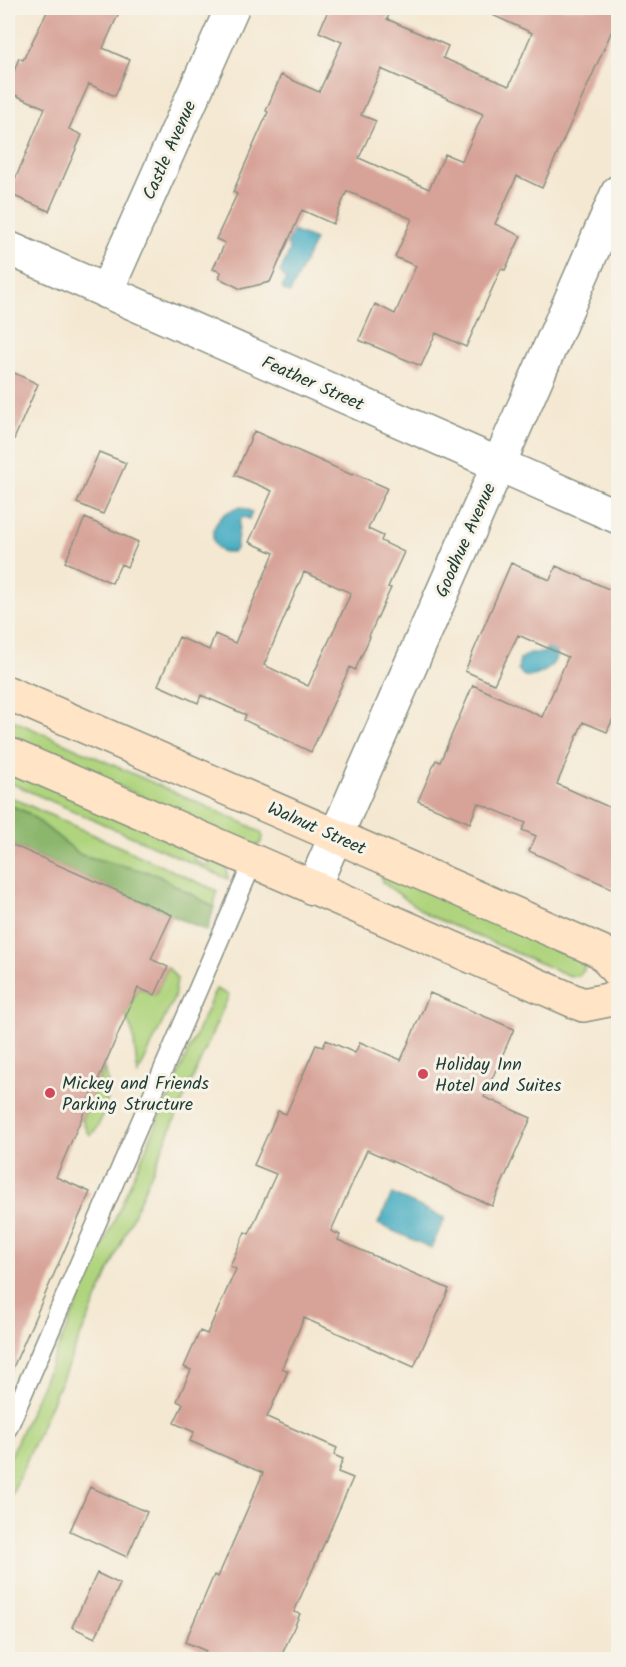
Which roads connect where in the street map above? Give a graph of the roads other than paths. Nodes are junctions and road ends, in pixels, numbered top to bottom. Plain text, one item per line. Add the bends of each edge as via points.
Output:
1 (232, 8) edge
2 (618, 192) edge
3 (8, 248) edge
4 (106, 292) junction
5 (499, 464) junction
6 (618, 517) edge
7 (8, 693) edge
8 (8, 754) edge
9 (335, 836) junction
10 (253, 862) junction
11 (313, 888) junction
12 (618, 972) edge
13 (618, 998) edge
14 (8, 1428) edge

1 - 4 street, Castle Avenue
2 - 5 street, Goodhue Avenue
3 - 4 street, Feather Street
4 - 5 street, Feather Street
5 - 6 street, Feather Street
5 - 9 street, Goodhue Avenue
7 - 9 street, Walnut Street
8 - 10 street
9 - 11 street, Goodhue Avenue
9 - 12 street, Walnut Street via 602,952
10 - 11 street
10 - 14 lane
11 - 13 street via 584,1005

